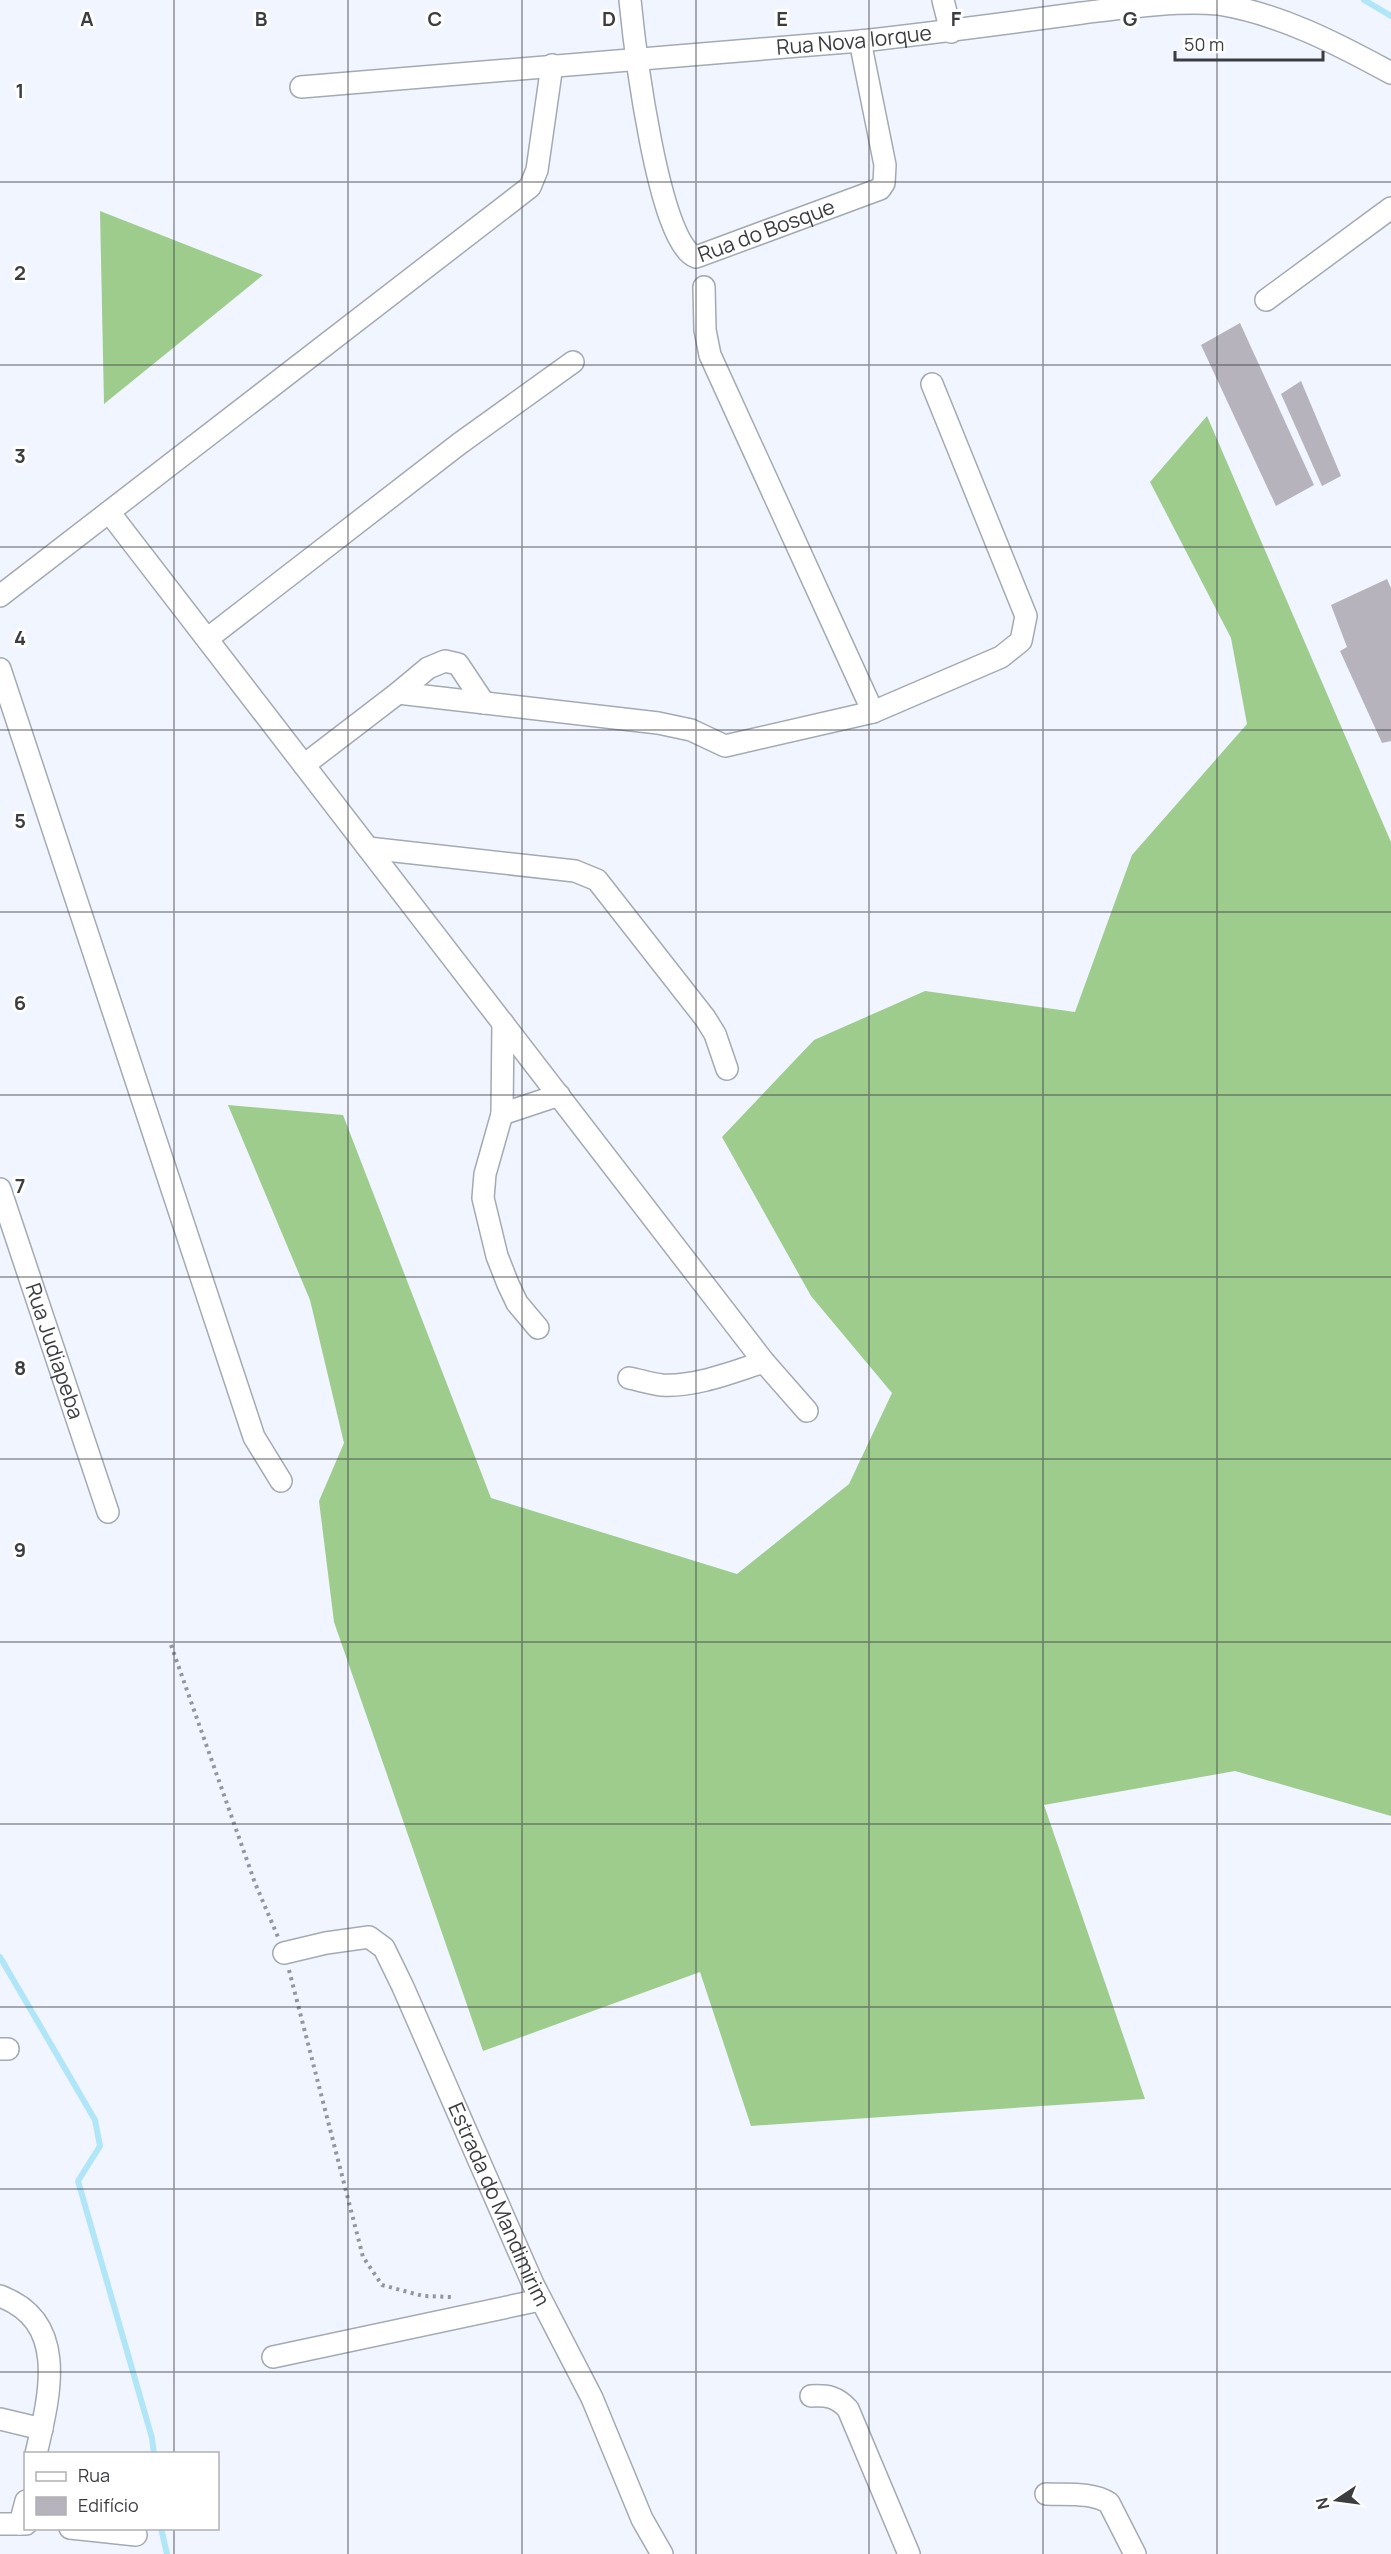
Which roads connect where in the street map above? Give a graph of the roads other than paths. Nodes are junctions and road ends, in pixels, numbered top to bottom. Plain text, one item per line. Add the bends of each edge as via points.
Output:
1 (630, 0) edge
2 (943, 0) edge
3 (951, 32) junction
4 (860, 41) junction
5 (636, 58) junction
6 (552, 65) junction
7 (1391, 72) edge
8 (302, 87) dead end
9 (1391, 208) edge
10 (704, 287) dead end
11 (1266, 300) dead end
12 (573, 362) dead end
13 (932, 384) dead end
14 (110, 512) junction
15 (0, 596) edge
16 (207, 639) junction
17 (0, 669) edge
18 (398, 693) junction
19 (484, 703) junction
20 (873, 712) junction
21 (304, 765) junction
22 (368, 848) junction
23 (503, 1023) junction
24 (727, 1069) dead end
25 (558, 1095) junction
26 (502, 1114) junction
27 (0, 1189) edge
28 (538, 1328) dead end
29 (764, 1362) junction
30 (629, 1378) dead end
31 (807, 1411) dead end
32 (281, 1481) dead end
33 (108, 1512) dead end
34 (284, 1953) road end
35 (0, 2296) edge
36 (540, 2300) junction
37 (273, 2357) dead end
38 (811, 2396) dead end
39 (0, 2419) edge
40 (42, 2429) junction
41 (36, 2452) edge
42 (1047, 2494) dead end
43 (24, 2506) edge
44 (15, 2524) edge
45 (81, 2530) edge
46 (136, 2535) dead end
47 (662, 2554) edge
48 (909, 2554) edge
49 (1135, 2554) edge

1 - 5 street, Rua do Bosque
2 - 3 street
3 - 4 street, Rua Nova Iorque
3 - 7 street, Rua Nova Iorque via 1151,4 1216,4 1281,21 1330,40
4 - 5 street, Rua Nova Iorque
4 - 5 street, Rua do Bosque via 885,165 880,189 696,257 686,250 667,207
5 - 6 street, Rua Nova Iorque
6 - 8 street, Rua Nova Iorque
6 - 14 street via 537,170 530,187
9 - 11 street
10 - 20 street via 710,355
12 - 16 street via 459,444
13 - 20 street via 1026,616 1021,641 1001,657
14 - 15 street
14 - 16 street
16 - 21 street
17 - 32 street via 254,1437
18 - 19 street
18 - 19 street via 428,668 451,661 458,664
18 - 21 street
19 - 20 street via 658,723 698,733 725,746
21 - 22 street
22 - 23 street
22 - 24 street via 574,871 597,880 705,1018
23 - 25 street
23 - 26 street
25 - 26 street
25 - 29 street
26 - 28 street via 485,1174 483,1198 508,1284 517,1303
27 - 33 street, Rua Judiapeba
29 - 30 street via 698,1382 662,1384
29 - 31 street
34 - 36 street, Estrada do Mandimirim via 360,1937 369,1937 384,1948
35 - 40 street via 15,2301 33,2315 45,2338 50,2363
36 - 37 street
36 - 47 street, Estrada do Mandimirim via 592,2398 642,2519
38 - 48 street via 837,2398 848,2409
39 - 40 street
40 - 41 street
42 - 49 street via 1090,2496 1109,2503
43 - 44 street
45 - 46 street

